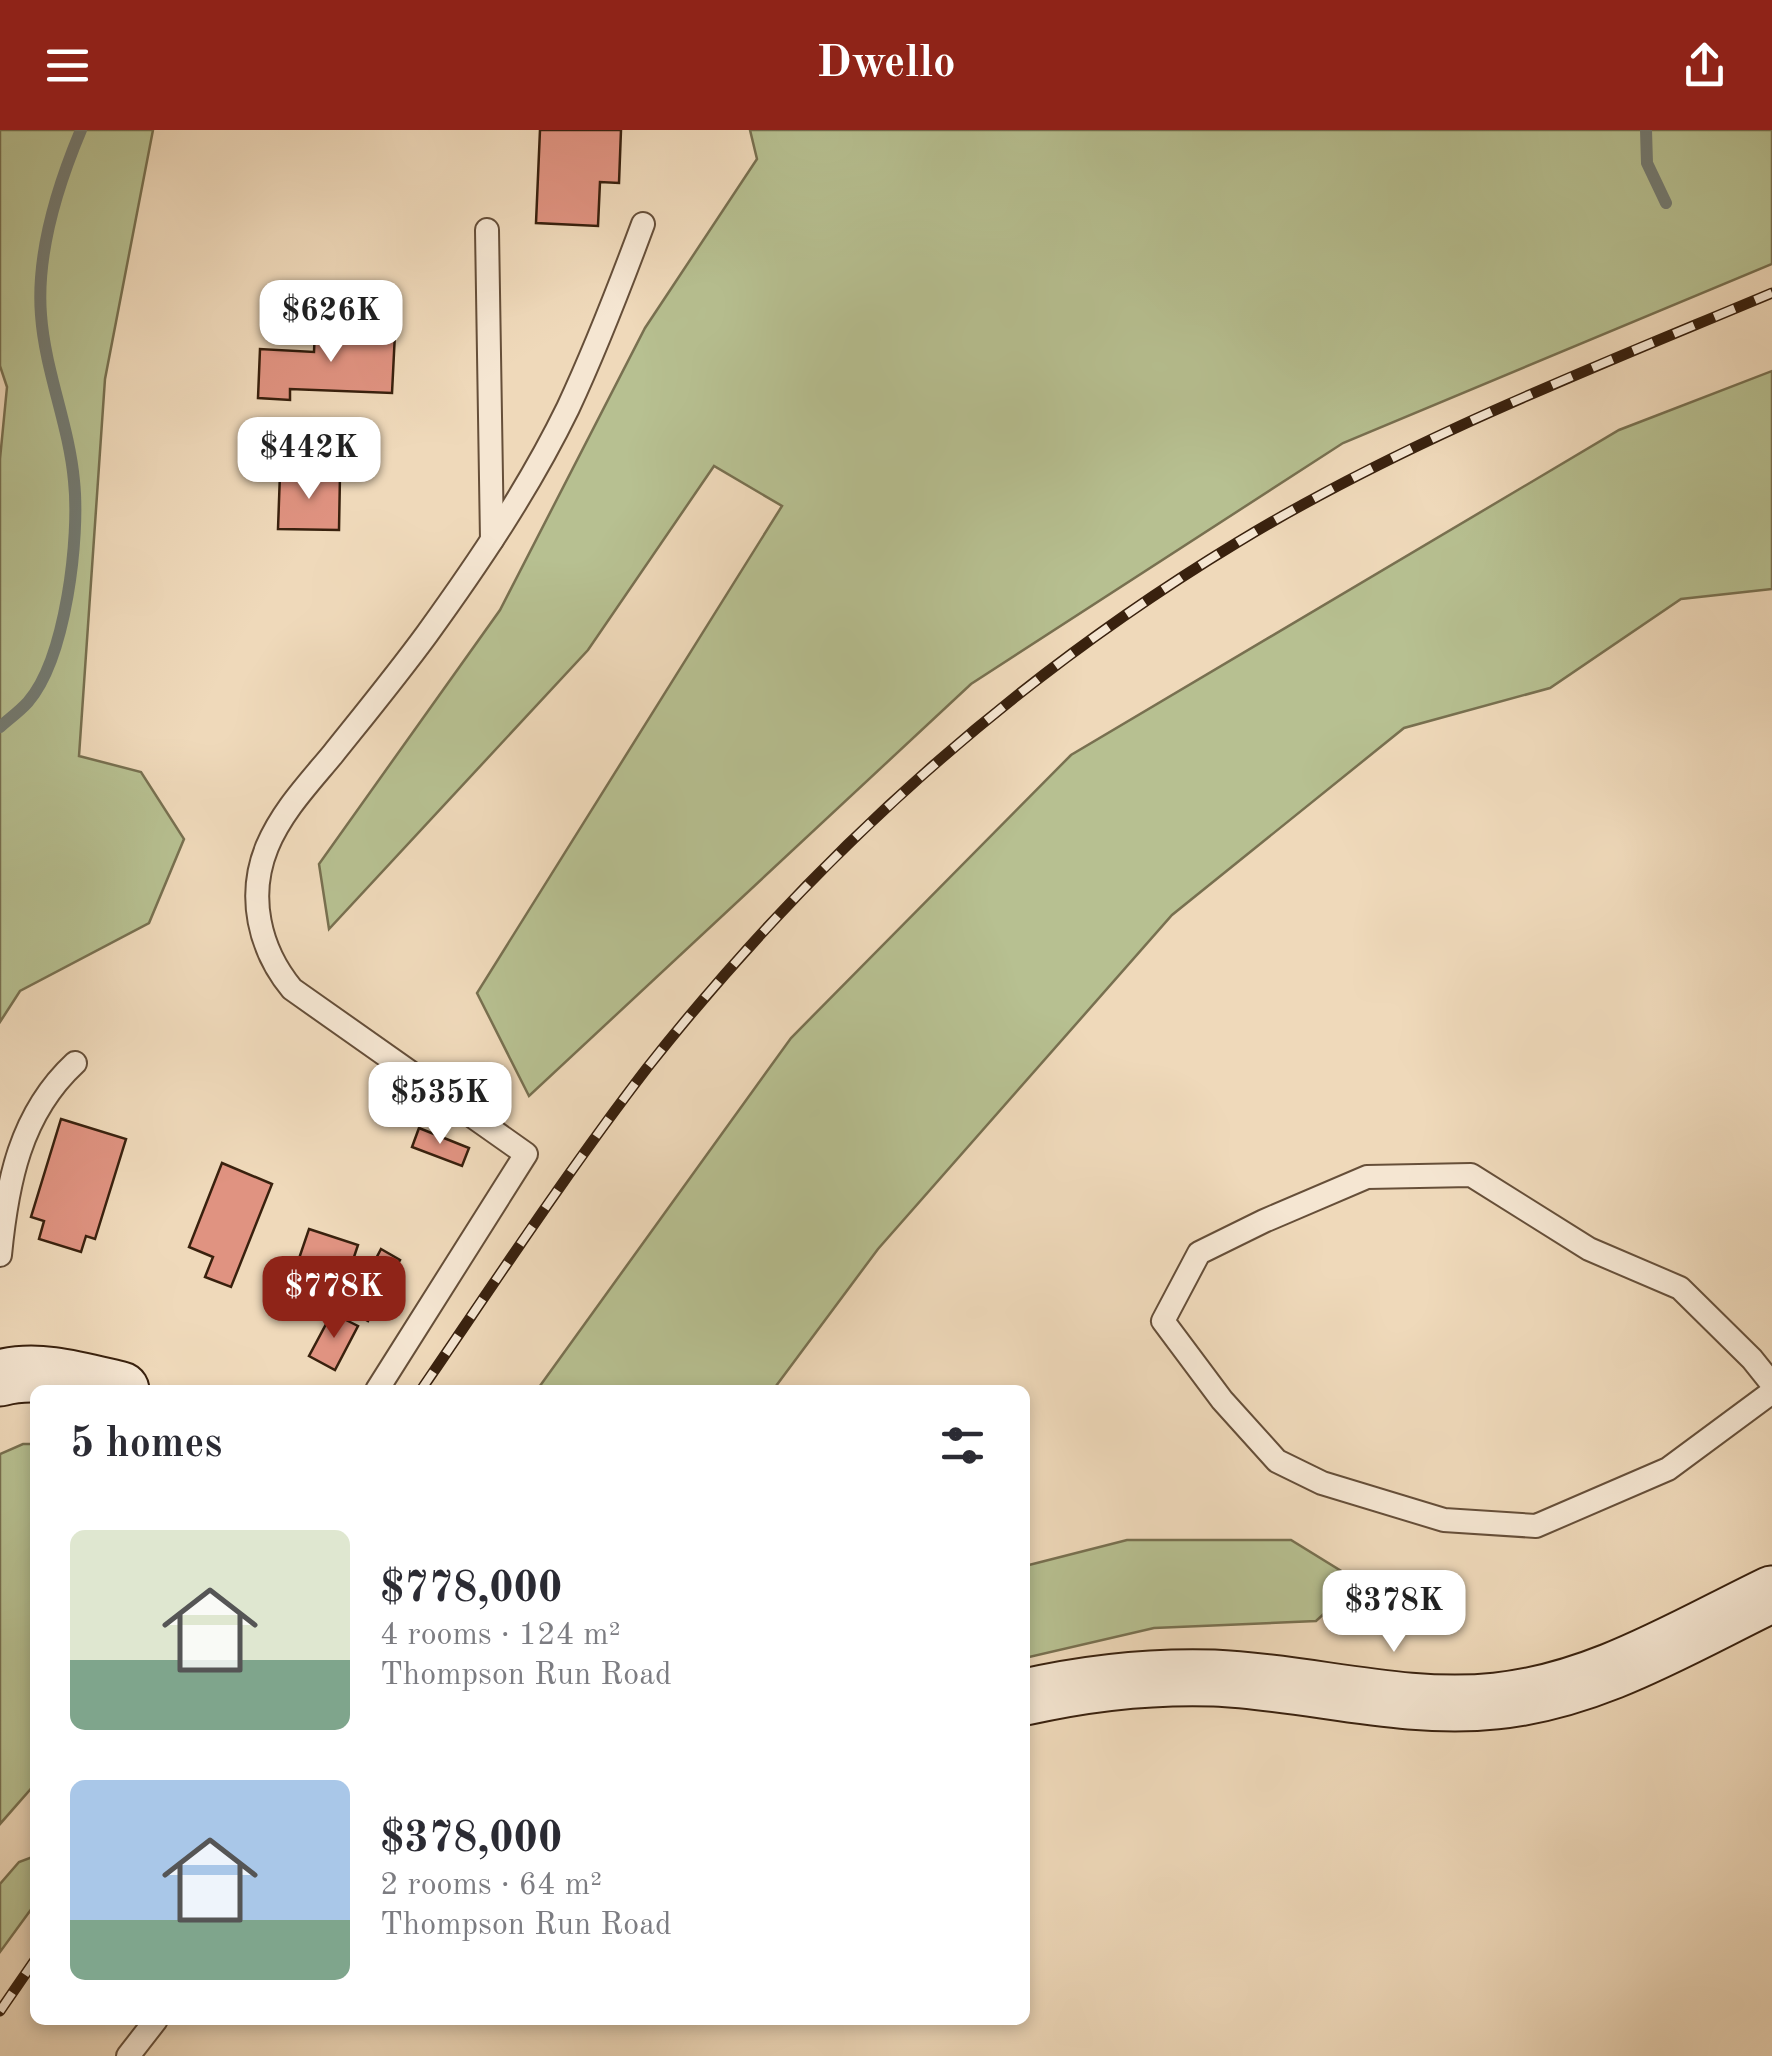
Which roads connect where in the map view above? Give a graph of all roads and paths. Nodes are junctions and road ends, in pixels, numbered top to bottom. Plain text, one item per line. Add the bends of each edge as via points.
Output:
1 (643, 224) dead end
2 (488, 230) dead end
3 (492, 543) junction
4 (74, 1063) dead end
5 (0, 1255) edge
6 (0, 1378) edge
7 (1772, 1384) edge
8 (101, 1385) edge
9 (380, 1385) edge
10 (1772, 1392) edge
11 (1772, 1594) edge
12 (1030, 1696) edge
13 (152, 2025) edge
14 (128, 2056) edge

1 - 3 lane via 567,410
2 - 3 lane
3 - 9 lane via 400,671 282,816 266,850 258,893 258,922 274,967 292,989 526,1154
4 - 5 lane via 52,1085 23,1140
6 - 8 street via 73,1378
7 - 10 lane via 1680,1288 1589,1249 1471,1176 1368,1177 1264,1221 1199,1253 1163,1321 1278,1461 1322,1483 1444,1520 1536,1526 1668,1469
11 - 12 street via 1633,1664 1544,1693 1494,1701 1430,1702 1216,1678 1136,1679
13 - 14 lane

